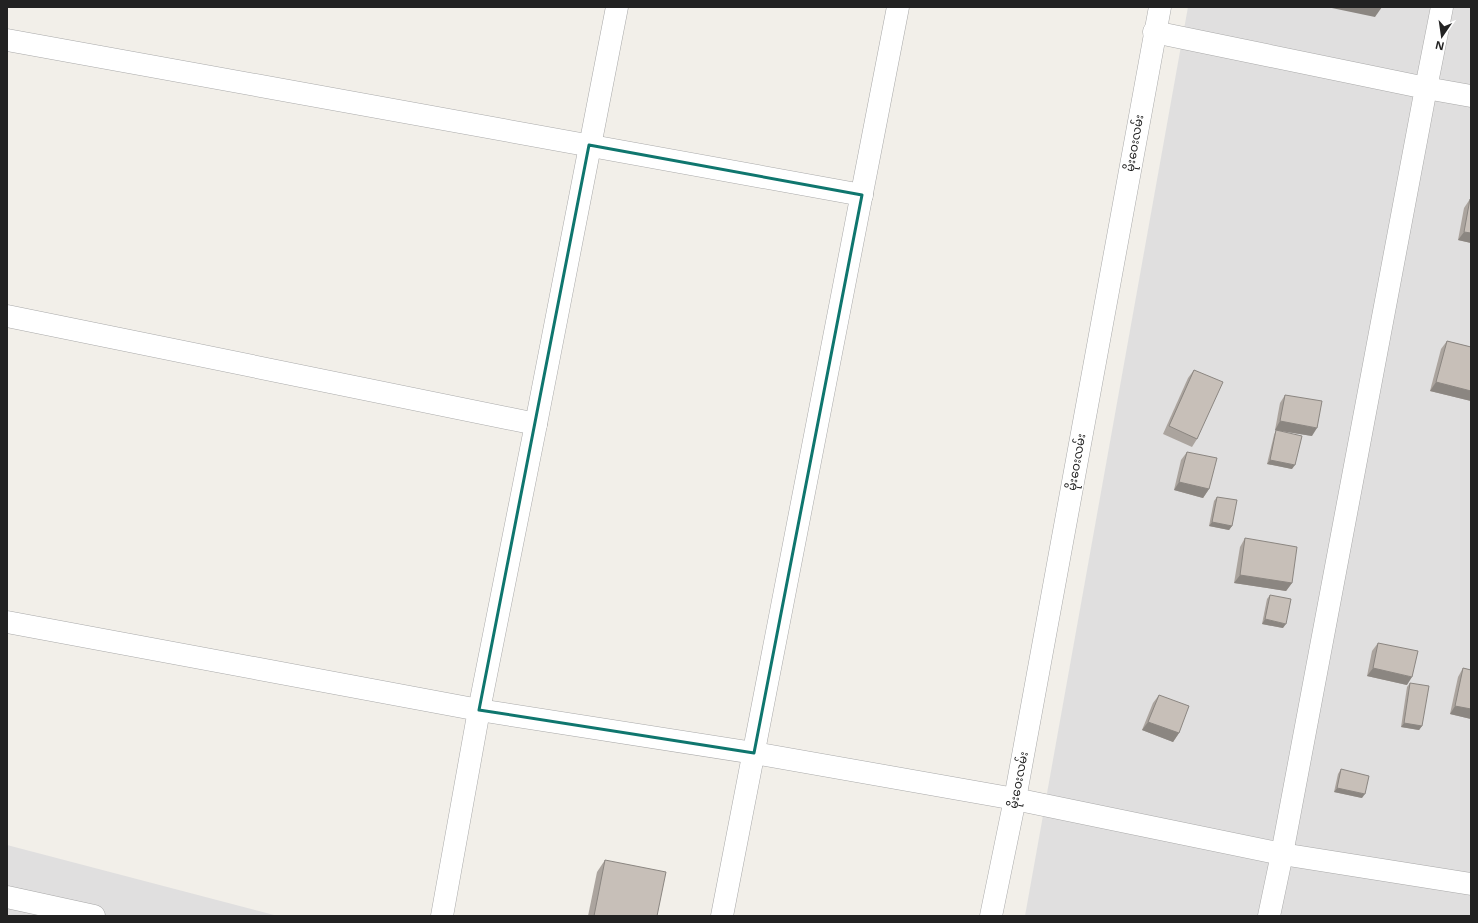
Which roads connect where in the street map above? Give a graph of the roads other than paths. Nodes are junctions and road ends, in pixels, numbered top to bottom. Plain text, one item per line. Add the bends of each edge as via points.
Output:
1 (616, 7) edge
2 (898, 7) edge
3 (1160, 7) edge
4 (1442, 7) edge
5 (1154, 32) junction
6 (7, 40) edge
7 (1426, 88) junction
8 (1471, 96) edge
9 (589, 145) junction
10 (862, 194) junction
11 (7, 316) edge
12 (536, 424) junction
13 (7, 622) edge
14 (479, 710) junction
15 (754, 752) junction
16 (1015, 799) junction
17 (1282, 854) junction
18 (1471, 884) edge
19 (7, 897) edge
20 (94, 916) edge
21 (442, 916) edge
22 (722, 916) edge
23 (991, 916) edge
24 (1270, 916) edge

1 - 9 street
2 - 10 street
3 - 5 street, မိုးဝေးလမ်း
4 - 7 street
5 - 7 street
5 - 16 street, မိုးဝေးလမ်း
6 - 9 street
7 - 8 street
7 - 17 street
9 - 10 street
9 - 12 street
10 - 15 street
11 - 12 street
12 - 14 street
13 - 14 street
14 - 15 street
14 - 21 street
15 - 16 street
15 - 22 street
16 - 17 street
16 - 23 street, မိုးဝေးလမ်း
17 - 18 street
17 - 24 street
19 - 20 street

